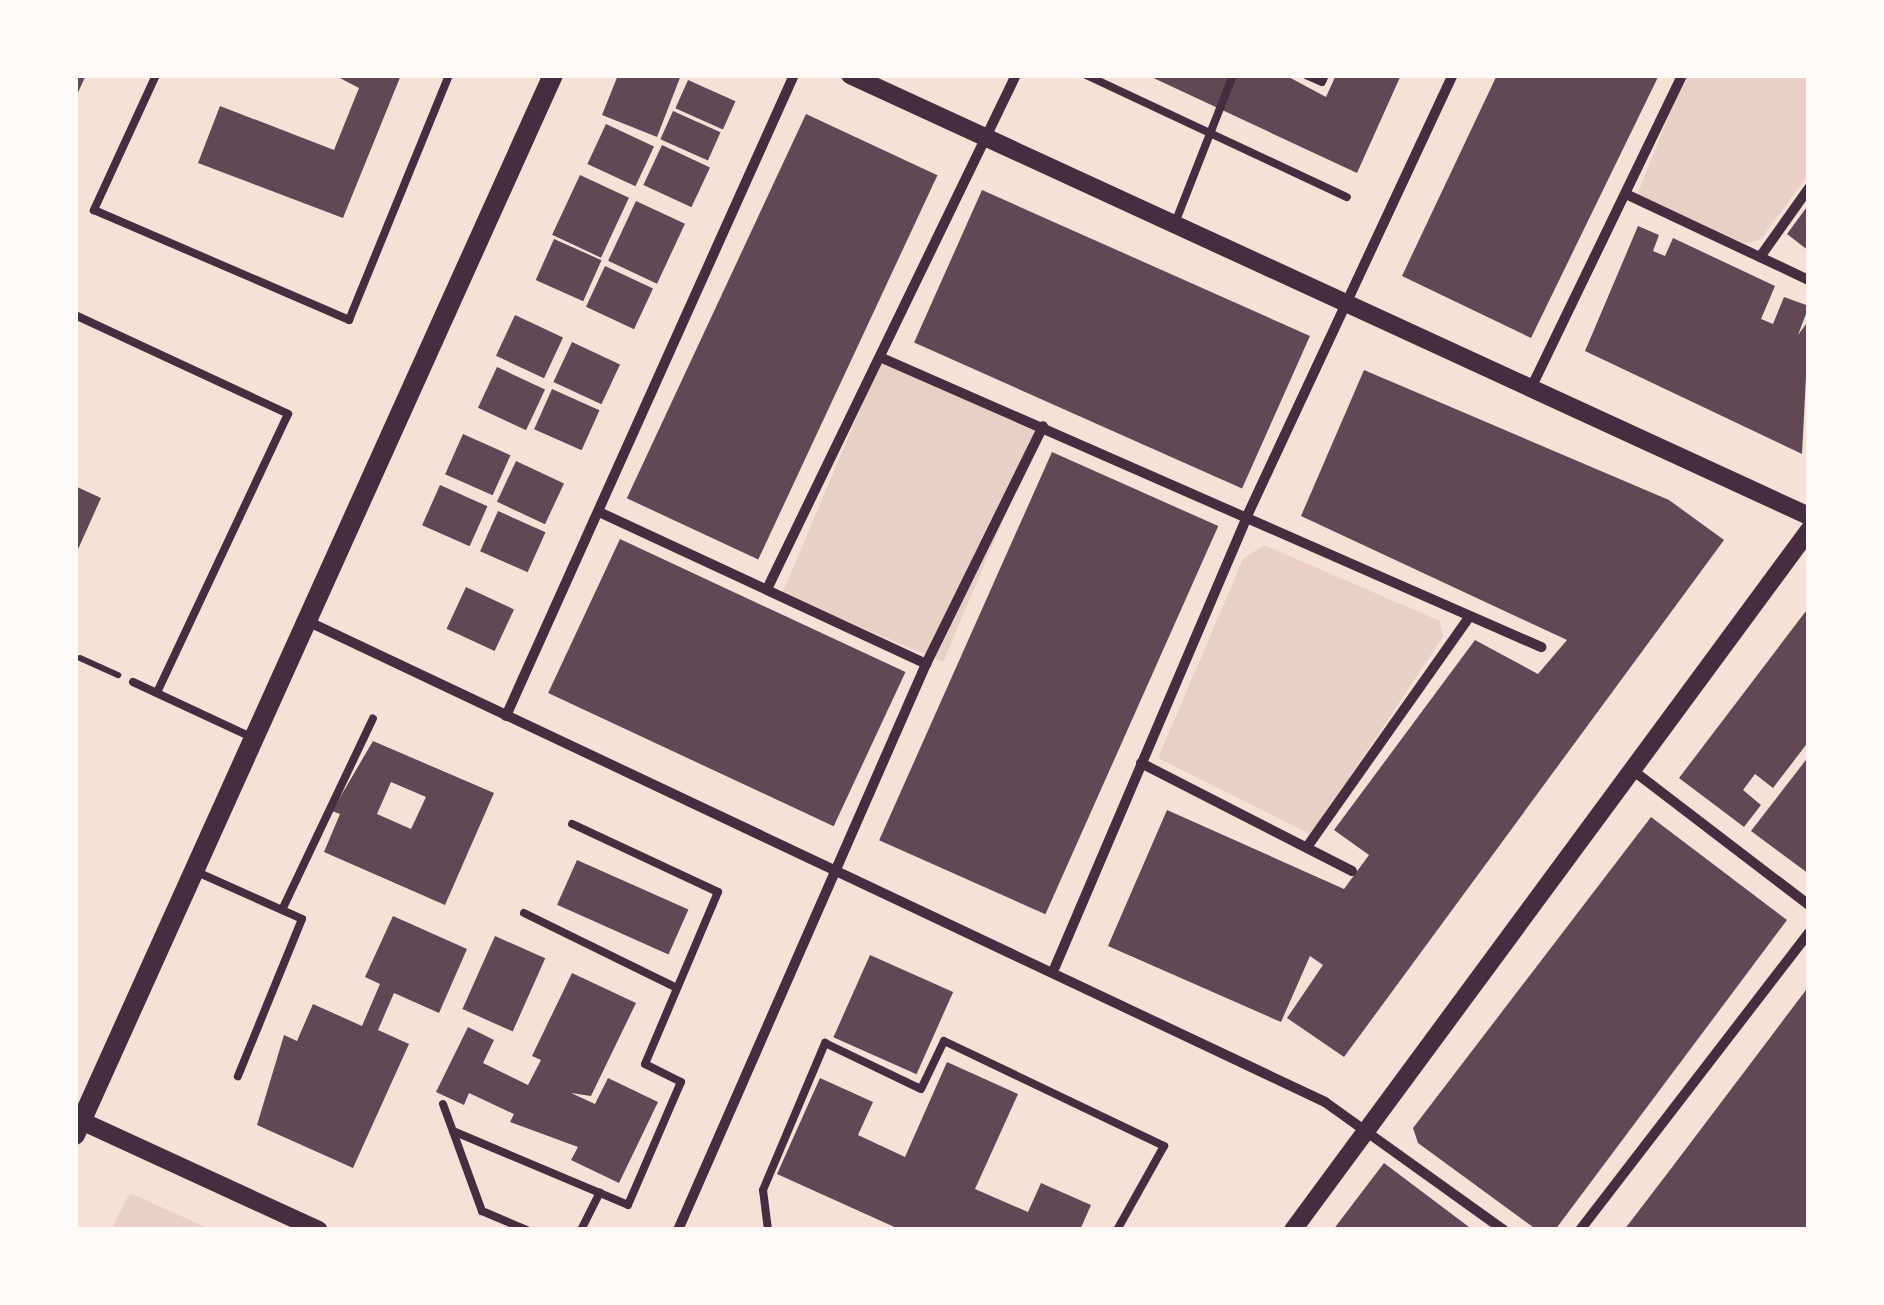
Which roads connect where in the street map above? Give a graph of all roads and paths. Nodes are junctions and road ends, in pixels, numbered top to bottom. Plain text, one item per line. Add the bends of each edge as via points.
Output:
1 (156, 75) edge
2 (449, 75) edge
3 (553, 75) edge
4 (794, 75) edge
5 (850, 75) edge
6 (1016, 75) edge
7 (1086, 75) edge
8 (1233, 75) edge
9 (1306, 75) edge
10 (1325, 75) edge
11 (1453, 75) edge
12 (1682, 75) edge
13 (1210, 133) junction
14 (988, 138) junction
15 (1809, 188) edge
16 (1628, 195) junction
17 (1347, 196) dead end
18 (1173, 227) junction
19 (1760, 257) junction
20 (1809, 280) edge
21 (1348, 310) junction
22 (75, 315) edge
23 (882, 358) junction
24 (1531, 388) junction
25 (1044, 426) junction
26 (599, 512) junction
27 (1247, 516) junction
28 (1809, 516) edge
29 (1809, 530) edge
30 (768, 588) junction
31 (1470, 617) junction
32 (305, 620) junction
33 (1541, 647) dead end
34 (80, 658) dead end
35 (926, 664) junction
36 (133, 682) joint
37 (157, 693) junction
38 (506, 716) junction
39 (373, 718) dead end
40 (252, 737) junction
41 (1141, 763) junction
42 (1629, 767) junction
43 (572, 824) dead end
44 (1308, 847) junction
45 (836, 869) junction
46 (193, 870) junction
47 (1352, 871) dead end
48 (1809, 904) edge
49 (282, 910) junction
50 (524, 913) dead end
51 (1809, 933) edge
52 (1056, 967) junction
53 (677, 988) junction
54 (238, 1076) dead end
55 (443, 1104) dead end
56 (77, 1125) edge
57 (1367, 1128) junction
58 (453, 1131) junction
59 (600, 1192) junction
60 (319, 1230) edge
61 (527, 1230) edge
62 (581, 1230) edge
63 (678, 1230) edge
64 (768, 1230) edge
65 (1116, 1230) edge
66 (1293, 1230) edge
67 (1504, 1230) edge
68 (1580, 1230) edge

1 - 2 lane via 94,210 349,320
3 - 32 main road
4 - 26 street
5 - 14 street
6 - 14 street
7 - 13 lane
8 - 13 lane
9 - 10 lane
11 - 21 street
12 - 16 street
13 - 17 lane
13 - 18 lane
14 - 18 street
14 - 23 street
15 - 19 street
16 - 19 street
16 - 24 street
18 - 21 street
19 - 20 street
21 - 24 street
21 - 27 street
22 - 37 lane via 288,414
23 - 25 street
23 - 30 street
24 - 28 street
25 - 27 street
25 - 35 street
26 - 30 street
26 - 38 street
27 - 31 street
27 - 41 street
29 - 42 street
30 - 35 street
31 - 33 street
31 - 44 street
32 - 38 street
32 - 40 main road
34 - 36 path
35 - 45 street
36 - 37 lane
37 - 40 lane
38 - 45 street
39 - 49 lane
40 - 46 main road
41 - 44 street
41 - 52 street
42 - 48 street
42 - 57 street
43 - 53 lane via 718,892
44 - 47 street
45 - 52 street
45 - 63 street
46 - 49 lane
46 - 56 main road
49 - 54 lane via 302,919
50 - 53 lane
51 - 68 street
52 - 57 street
53 - 59 lane via 644,1064 681,1082 628,1205
55 - 58 lane
56 - 60 street
57 - 66 street
57 - 67 street
58 - 59 lane
58 - 61 lane via 482,1211
59 - 62 lane
64 - 65 lane via 763,1190 826,1044 921,1090 944,1041 1164,1146

